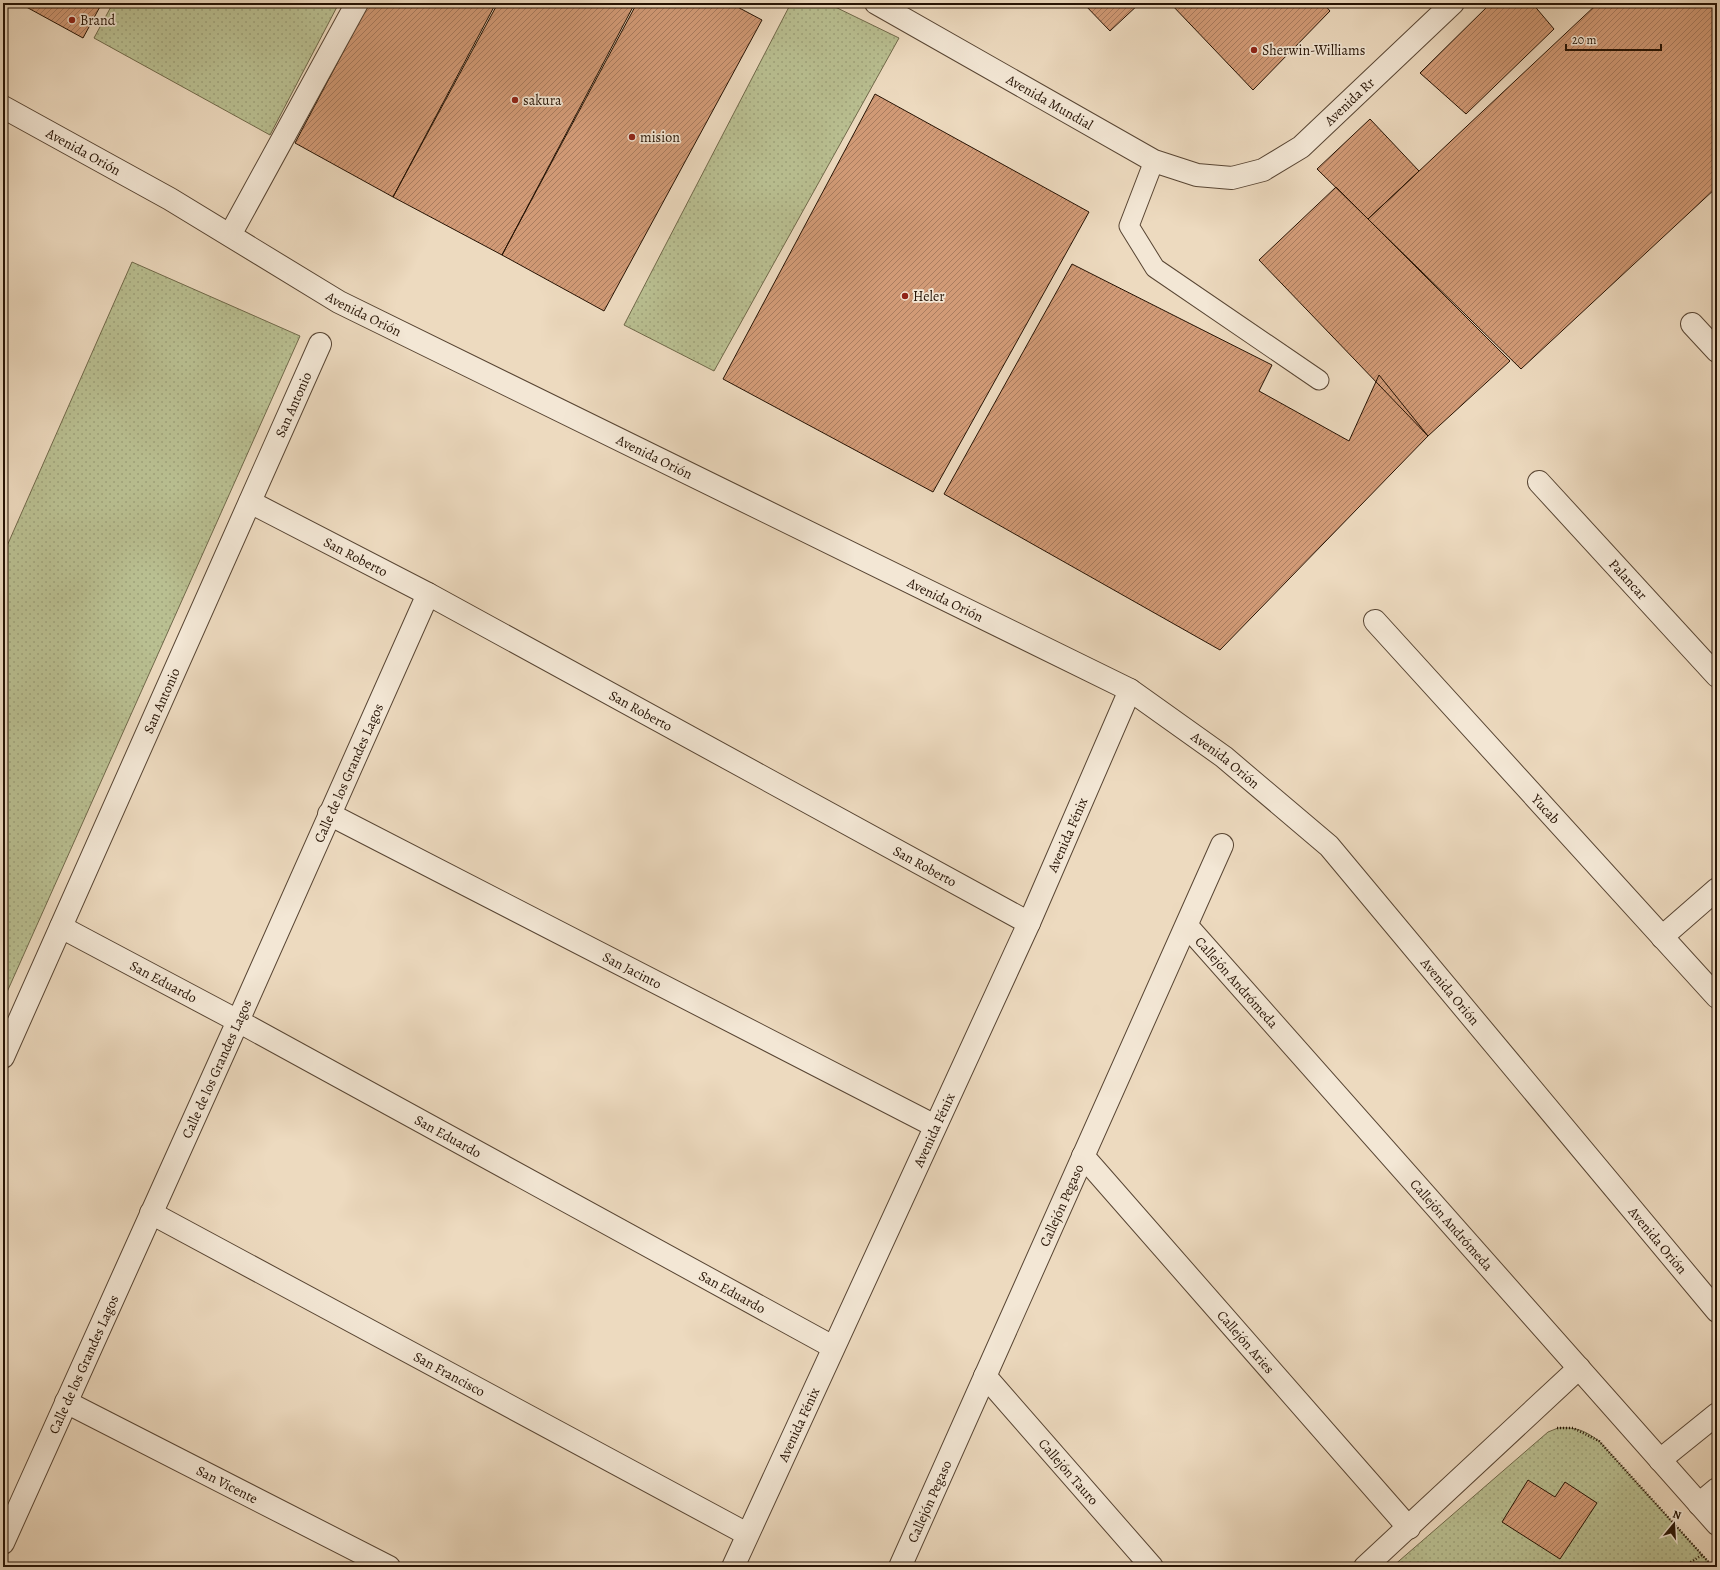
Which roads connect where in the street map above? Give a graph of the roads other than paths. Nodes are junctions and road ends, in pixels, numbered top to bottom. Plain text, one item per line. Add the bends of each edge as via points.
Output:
1 (357, 3) edge
2 (876, 3) edge
3 (1453, 3) edge
4 (3, 107) edge
5 (1154, 161) junction
6 (1232, 178) joint
7 (230, 235) junction
8 (1692, 324) dead end
9 (320, 344) dead end
10 (1717, 351) edge
11 (1319, 380) dead end
12 (1539, 482) dead end
13 (250, 502) junction
14 (428, 594) junction
15 (1375, 621) dead end
16 (1717, 676) edge
17 (1130, 690) junction
18 (329, 814) junction
19 (1222, 844) dead end
20 (1717, 889) edge
21 (1029, 923) junction
22 (1187, 926) junction
23 (61, 927) junction
24 (1662, 936) junction
25 (1717, 997) edge
26 (238, 1021) junction
27 (3, 1057) edge
28 (934, 1126) junction
29 (1083, 1156) junction
30 (151, 1213) junction
31 (1717, 1311) edge
32 (833, 1347) junction
33 (1579, 1368) junction
34 (985, 1376) junction
35 (66, 1402) junction
36 (1717, 1414) edge
37 (1660, 1460) junction
38 (1717, 1489) edge
39 (1699, 1504) junction
40 (1717, 1524) edge
41 (1409, 1528) junction
42 (748, 1534) junction
43 (3, 1543) edge
44 (389, 1567) edge
45 (733, 1567) edge
46 (900, 1567) edge
47 (1152, 1567) edge
48 (1366, 1567) edge

1 - 7 street
2 - 5 street, Avenida Mundial
3 - 6 street, Avenida Rr via 1301,147 1263,170
4 - 7 street, Avenida Orión
5 - 6 street, Avenida Mundial via 1197,175
5 - 11 lane via 1129,226 1155,268
7 - 17 street, Avenida Orión via 340,302
8 - 10 street
9 - 13 street, San Antonio
12 - 16 street, Palancar
13 - 14 street, San Roberto
13 - 23 street, San Antonio
14 - 18 street, Calle de los Grandes Lagos
14 - 21 street, San Roberto
15 - 24 street, Yucab
17 - 21 street, Avenida Fénix
17 - 31 street, Avenida Orión via 1224,757 1329,846
18 - 26 street, Calle de los Grandes Lagos
18 - 28 street, San Jacinto
19 - 22 street, Callejón Pegaso
20 - 24 street
21 - 28 street, Avenida Fénix
22 - 29 street, Callejón Pegaso
22 - 33 street, Callejón Andrómeda
23 - 26 street, San Eduardo
23 - 27 street, San Antonio
24 - 25 street, Yucab
26 - 30 street, Calle de los Grandes Lagos
26 - 32 street, San Eduardo
28 - 32 street, Avenida Fénix
29 - 34 street, Callejón Pegaso
29 - 41 street, Callejón Aries
30 - 35 street, Calle de los Grandes Lagos
30 - 42 street, San Francisco
32 - 42 street, Avenida Fénix
33 - 37 street, Callejón Andrómeda
33 - 41 street
34 - 46 street, Callejón Pegaso
34 - 47 street, Callejón Tauro
35 - 43 street, Calle de los Grandes Lagos
35 - 44 street, San Vicente
36 - 37 street
37 - 39 street, Callejón Andrómeda
38 - 39 street
39 - 40 street, Callejón Andrómeda
41 - 48 street
42 - 45 street, Avenida Fénix

